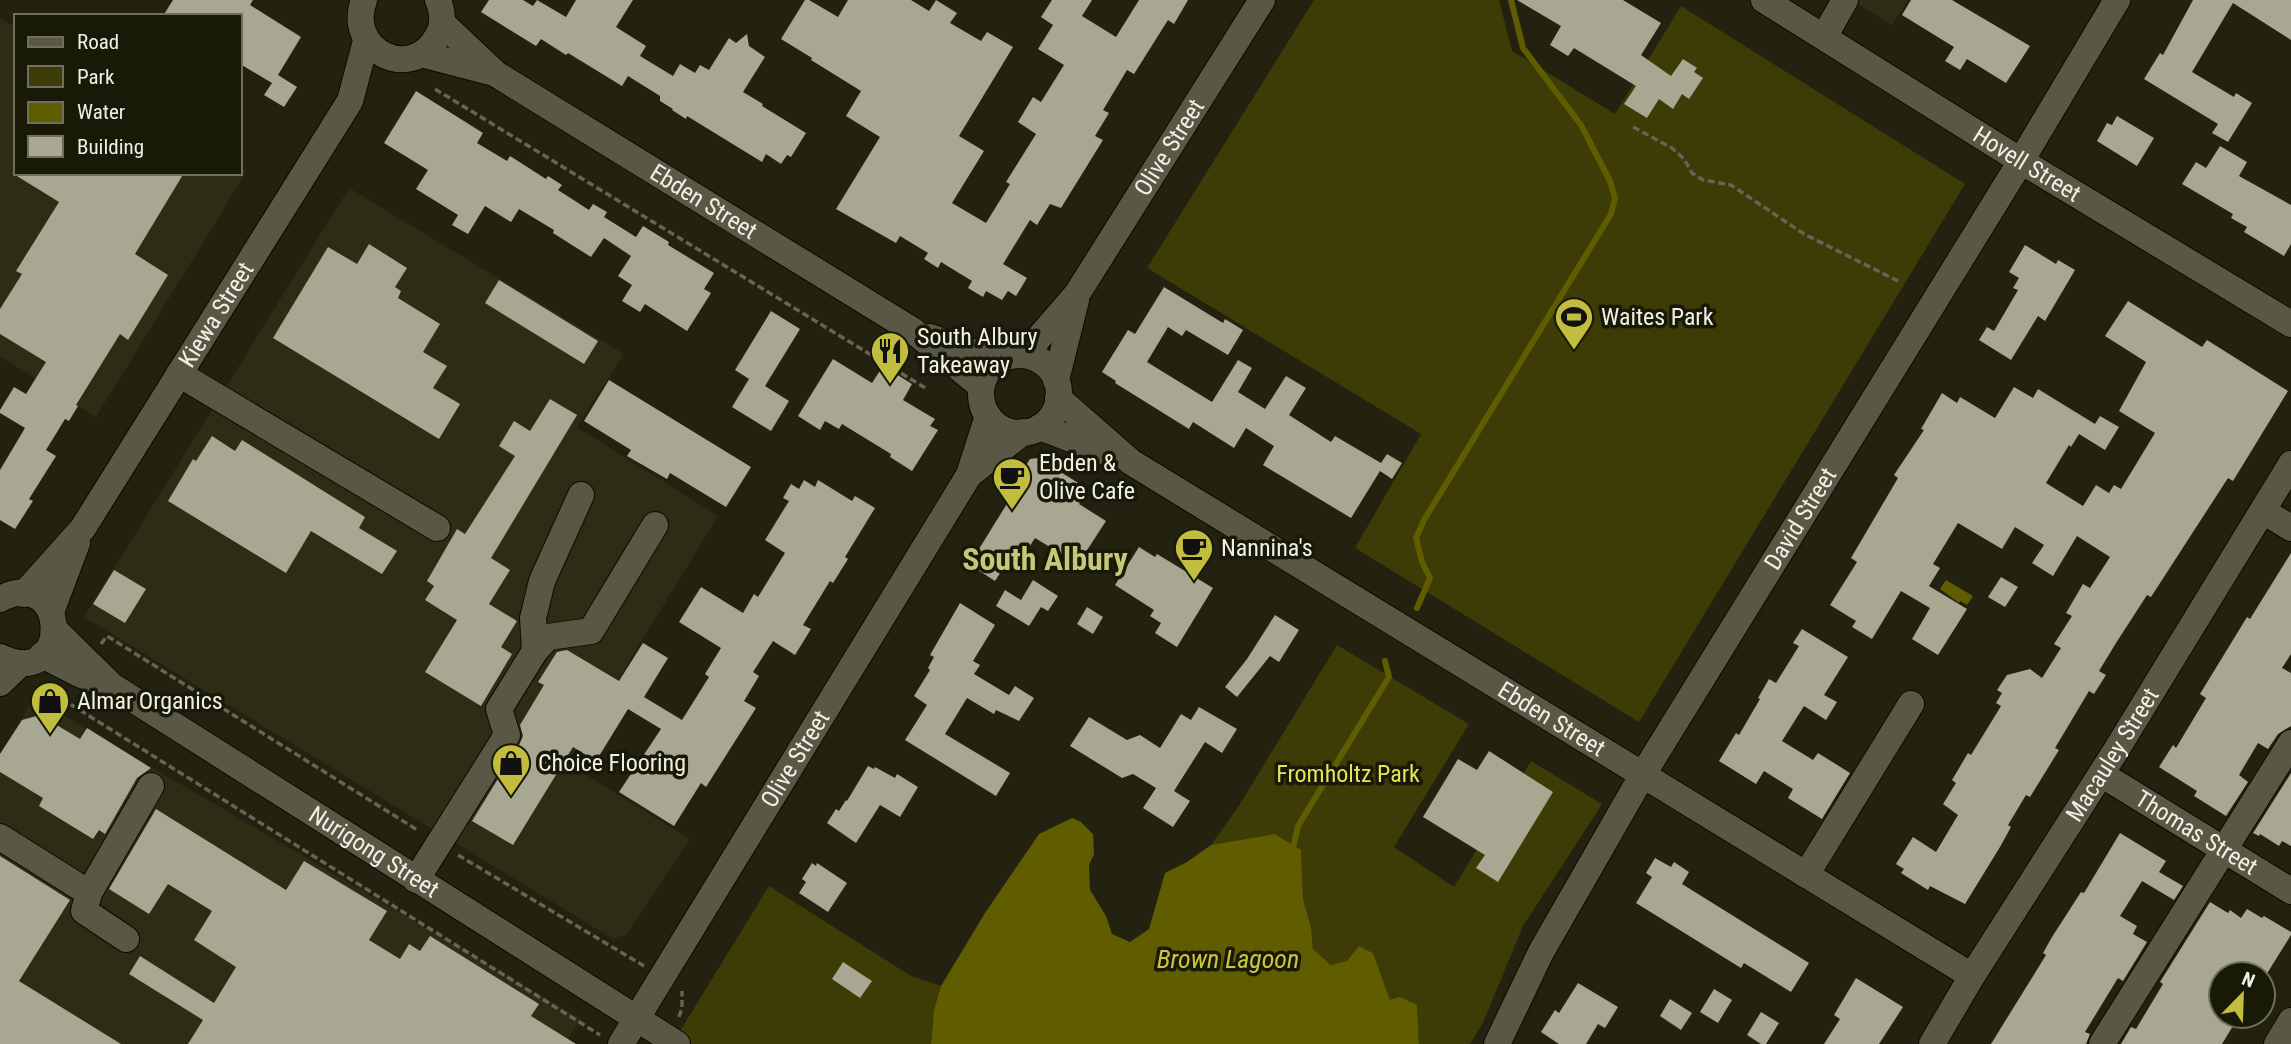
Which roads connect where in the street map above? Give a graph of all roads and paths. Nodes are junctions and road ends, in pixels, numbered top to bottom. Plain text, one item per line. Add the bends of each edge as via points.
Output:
1 (1262, 0) edge
2 (1765, 0) edge
3 (1845, 0) edge
4 (2116, 0) edge
5 (440, 11) edge
6 (358, 15) edge
7 (1824, 37) junction
8 (410, 57) junction
9 (496, 74) junction
10 (435, 89) dead end
11 (350, 101) junction
12 (1633, 127) dead end
13 (2021, 161) junction
14 (1898, 281) dead end
15 (1077, 294) junction
16 (2291, 324) edge
17 (912, 330) junction
18 (1024, 355) junction
19 (998, 361) junction
20 (179, 374) junction
21 (981, 387) junction
22 (926, 389) dead end
23 (1057, 389) junction
24 (988, 416) junction
25 (1032, 430) junction
26 (1130, 462) junction
27 (2291, 464) edge
28 (970, 475) junction
29 (580, 495) dead end
30 (2263, 511) junction
31 (655, 524) dead end
32 (83, 528) junction
33 (438, 528) dead end
34 (2291, 528) edge
35 (8, 596) edge
36 (53, 621) junction
37 (100, 644) dead end
38 (535, 651) junction
39 (21, 658) edge
40 (0, 683) edge
41 (112, 686) junction
42 (62, 699) dead end
43 (1911, 704) dead end
44 (2291, 743) edge
45 (2101, 774) junction
46 (1642, 776) junction
47 (152, 786) dead end
48 (0, 837) edge
49 (439, 843) junction
50 (2224, 850) junction
51 (1806, 875) junction
52 (416, 880) junction
53 (2291, 891) edge
54 (89, 893) junction
55 (125, 939) dead end
56 (631, 957) dead end
57 (1972, 976) junction
58 (682, 988) dead end
59 (636, 1018) junction
60 (2291, 1021) edge
61 (672, 1041) edge
62 (614, 1042) edge
63 (1497, 1044) edge
64 (1932, 1044) edge
65 (2102, 1044) edge
66 (2277, 1044) edge

1 - 15 street, Olive Street
2 - 7 street, Hovell Street
3 - 7 street
4 - 13 street, David Street
5 - 8 street, Kiewa Street via 436,41
5 - 9 street, Ebden Street
6 - 8 street, Ebden Street via 380,54
6 - 11 street, Kiewa Street
7 - 13 street, Hovell Street
8 - 9 street, Ebden Street
8 - 11 street, Kiewa Street
9 - 17 street, Ebden Street
10 - 22 path
11 - 20 street, Kiewa Street
12 - 14 path via 1672,148 1703,180 1731,185 1804,234
13 - 16 street, Hovell Street
13 - 46 street, David Street
15 - 18 street, Olive Street
15 - 23 street, Olive Street
17 - 19 street, Ebden Street
17 - 21 street, Ebden Street
18 - 19 street
18 - 23 street via 1044,363
19 - 21 street
20 - 32 street, Kiewa Street
20 - 33 street
21 - 24 street
23 - 25 street via 1052,415
23 - 26 street, Ebden Street
24 - 25 street via 1003,429
24 - 28 street, Olive Street
25 - 26 street, Ebden Street
25 - 28 street, Olive Street
26 - 46 street, Ebden Street
27 - 30 street, Macauley Street
28 - 59 street, Olive Street
29 - 38 street via 542,581 533,618
30 - 34 street
30 - 45 street, Macauley Street
31 - 38 street via 591,631 548,637
32 - 35 street, Kiewa Street
32 - 36 street, Kiewa Street
35 - 36 street, Nurigong Street via 35,597 44,603
36 - 39 street, Kiewa Street via 53,639
36 - 41 street, Nurigong Street
37 - 49 path via 107,636
38 - 49 street via 499,709 507,735
39 - 40 street
39 - 41 street, Nurigong Street
41 - 52 street, Nurigong Street
42 - 62 path
43 - 51 street
44 - 50 street
45 - 50 street, Thomas Street
45 - 57 street, Macauley Street
46 - 51 street, Ebden Street
46 - 63 street, David Street via 1541,952
47 - 54 street
48 - 54 street
49 - 52 street
49 - 56 path
50 - 53 street, Thomas Street
50 - 65 street
51 - 57 street, Ebden Street
52 - 59 street, Nurigong Street
54 - 55 street via 84,911
57 - 64 street, Macauley Street
58 - 61 path via 682,1008
59 - 61 street, Nurigong Street
59 - 62 street, Olive Street
60 - 66 street

